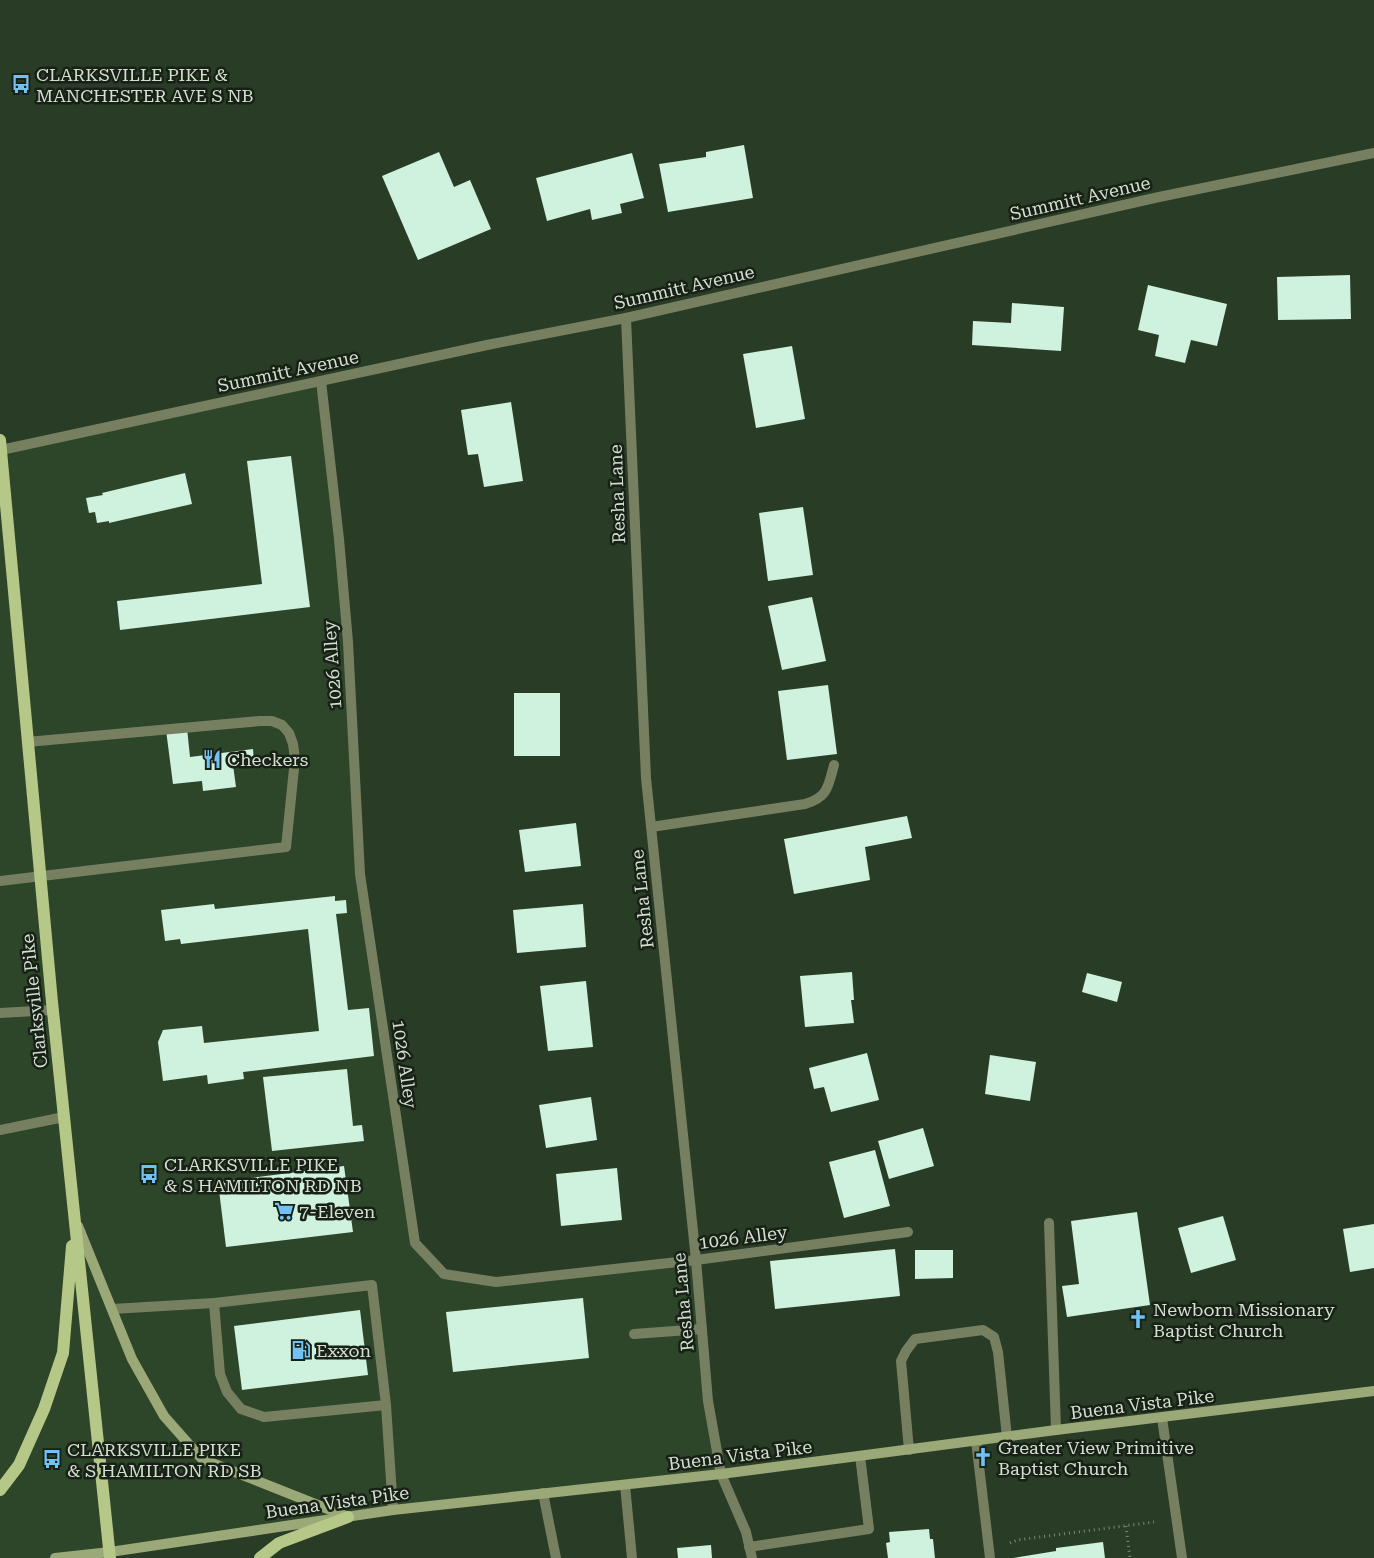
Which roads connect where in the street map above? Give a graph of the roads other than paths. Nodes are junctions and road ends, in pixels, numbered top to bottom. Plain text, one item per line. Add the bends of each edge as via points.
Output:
1 (1374, 152) edge
2 (626, 318) junction
3 (320, 381) junction
4 (0, 445) edge
5 (28, 742) junction
6 (834, 765) dead end
7 (651, 827) junction
8 (40, 877) junction
9 (0, 882) edge
10 (52, 1010) junction
11 (0, 1013) edge
12 (64, 1117) junction
13 (0, 1130) edge
14 (74, 1216) junction
15 (1049, 1223) dead end
16 (908, 1232) dead end
17 (696, 1260) junction
18 (214, 1303) junction
19 (112, 1309) junction
20 (702, 1329) junction
21 (634, 1334) dead end
22 (1374, 1391) edge
23 (386, 1405) junction
24 (1162, 1418) junction
25 (1056, 1430) junction
26 (1007, 1438) junction
27 (976, 1441) junction
28 (909, 1450) junction
29 (860, 1456) junction
30 (721, 1474) junction
31 (625, 1485) junction
32 (0, 1490) edge
33 (544, 1493) junction
34 (393, 1510) junction
35 (348, 1517) junction
36 (749, 1547) junction
37 (110, 1555) edge
38 (55, 1558) edge
39 (260, 1558) edge
40 (556, 1558) edge
41 (632, 1558) edge
42 (752, 1558) edge
43 (990, 1558) edge
44 (1182, 1558) edge

1 - 2 street, Summitt Avenue
2 - 3 street, Summitt Avenue
2 - 7 street, Resha Lane via 646,778
3 - 4 street, Summitt Avenue
3 - 17 street, 1026 Alley via 347,633 360,874 415,1243 444,1274 496,1282
4 - 5 main road, Clarksville Pike
5 - 8 main road, Clarksville Pike
5 - 8 street via 260,720 282,725 289,733 295,759 286,847
6 - 7 street via 827,791 818,800
7 - 17 street, Resha Lane
8 - 9 street
8 - 10 main road, Clarksville Pike
10 - 11 street
10 - 12 main road, Clarksville Pike
12 - 13 street
12 - 14 main road, Clarksville Pike
14 - 19 main road
14 - 32 main road via 63,1353 44,1409 19,1464
14 - 37 main road, Clarksville Pike
15 - 25 street
16 - 17 street, 1026 Alley
17 - 20 street, Resha Lane
18 - 19 street
18 - 23 street via 220,1374 227,1392 241,1408 264,1417
18 - 23 street via 372,1285
19 - 35 main road via 132,1359 164,1416 202,1459
20 - 21 street
20 - 30 street, Resha Lane via 709,1408
22 - 24 main road, Buena Vista Pike
23 - 34 street
24 - 25 main road, Buena Vista Pike
24 - 44 street
25 - 26 main road, Buena Vista Pike
26 - 27 main road, Buena Vista Pike
26 - 28 street via 998,1352 994,1337 983,1330 916,1339 906,1351 901,1361
27 - 28 main road, Buena Vista Pike
27 - 43 street
28 - 29 main road, Buena Vista Pike
29 - 30 main road, Buena Vista Pike
29 - 36 street via 869,1529
30 - 31 main road, Buena Vista Pike
30 - 36 street, Resha Lane via 746,1532
31 - 33 main road, Buena Vista Pike
31 - 41 street
33 - 34 main road, Buena Vista Pike
33 - 40 street
34 - 35 main road, Buena Vista Pike
35 - 37 main road, Buena Vista Pike
35 - 39 main road via 278,1543
36 - 42 street, Resha Lane
37 - 38 main road, Buena Vista Pike

